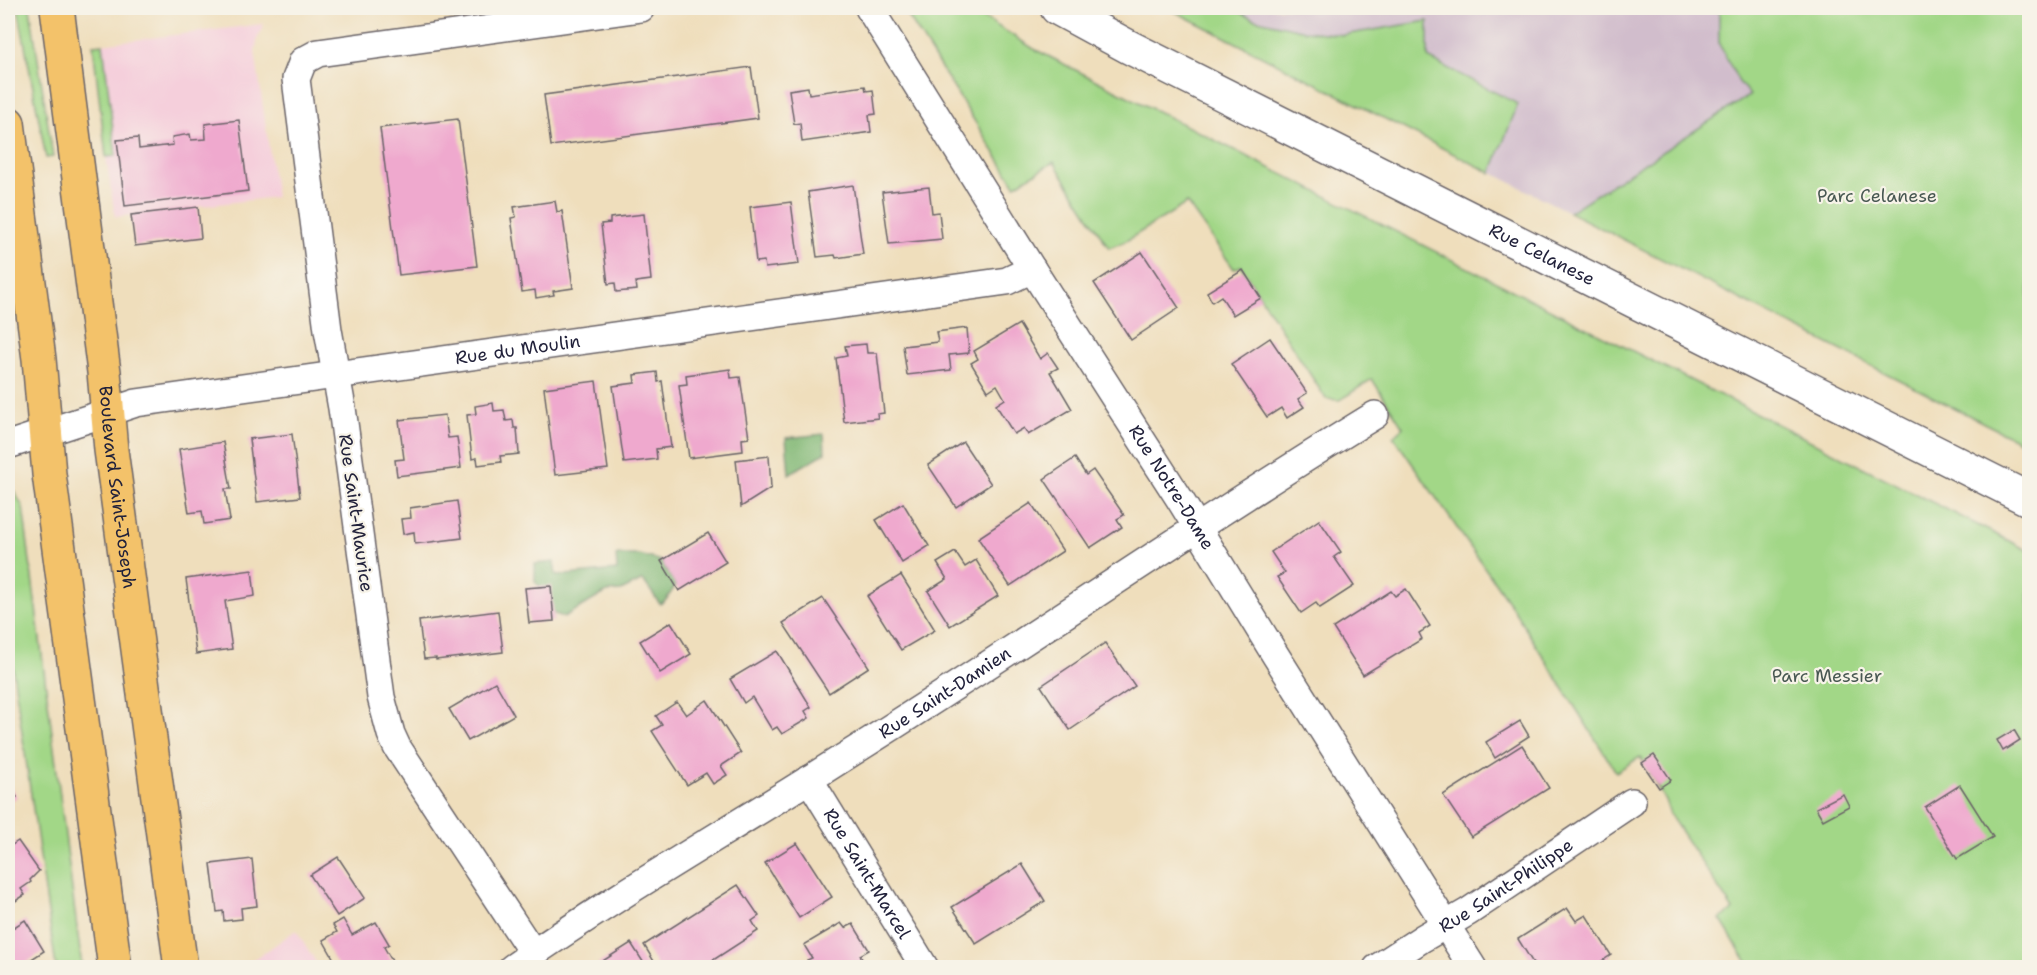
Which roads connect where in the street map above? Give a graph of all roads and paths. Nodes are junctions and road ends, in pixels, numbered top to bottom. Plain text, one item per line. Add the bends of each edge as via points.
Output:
1 (57, 8) edge
2 (640, 8) edge
3 (869, 8) edge
4 (1057, 8) edge
5 (8, 123) edge
6 (1032, 270) junction
7 (336, 374) junction
8 (107, 411) junction
9 (1375, 415) dead end
10 (44, 432) junction
11 (8, 445) edge
12 (2030, 500) edge
13 (1197, 526) junction
14 (808, 779) junction
15 (1632, 802) dead end
16 (1446, 925) junction
17 (522, 960) edge
18 (115, 968) edge
19 (181, 968) edge
20 (925, 968) edge
21 (1377, 968) edge
22 (1473, 968) edge

1 - 8 main road, Boulevard Saint-Joseph
2 - 7 street, Rue Saint-Maurice via 327,51 303,61 296,83
3 - 6 street, Rue Notre-Dame
4 - 12 street, Rue Celanese
5 - 10 main road via 39,359
6 - 7 street, Rue du Moulin via 1007,281
6 - 13 street, Rue Notre-Dame
7 - 8 street, Rue du Moulin via 136,403
7 - 17 street, Rue Saint-Maurice via 381,697 391,734
8 - 10 street, Rue du Moulin
8 - 19 main road, Boulevard Saint-Joseph
9 - 13 street, Rue Saint-Damien
10 - 11 street, Rue du Moulin
10 - 18 main road
13 - 14 street, Rue Saint-Damien
13 - 16 street, Rue Notre-Dame
14 - 17 street, Rue Saint-Damien
14 - 20 street, Rue Saint-Marcel
15 - 16 street, Rue Saint-Philippe
16 - 21 street, Rue Saint-Philippe
16 - 22 street, Rue Notre-Dame

